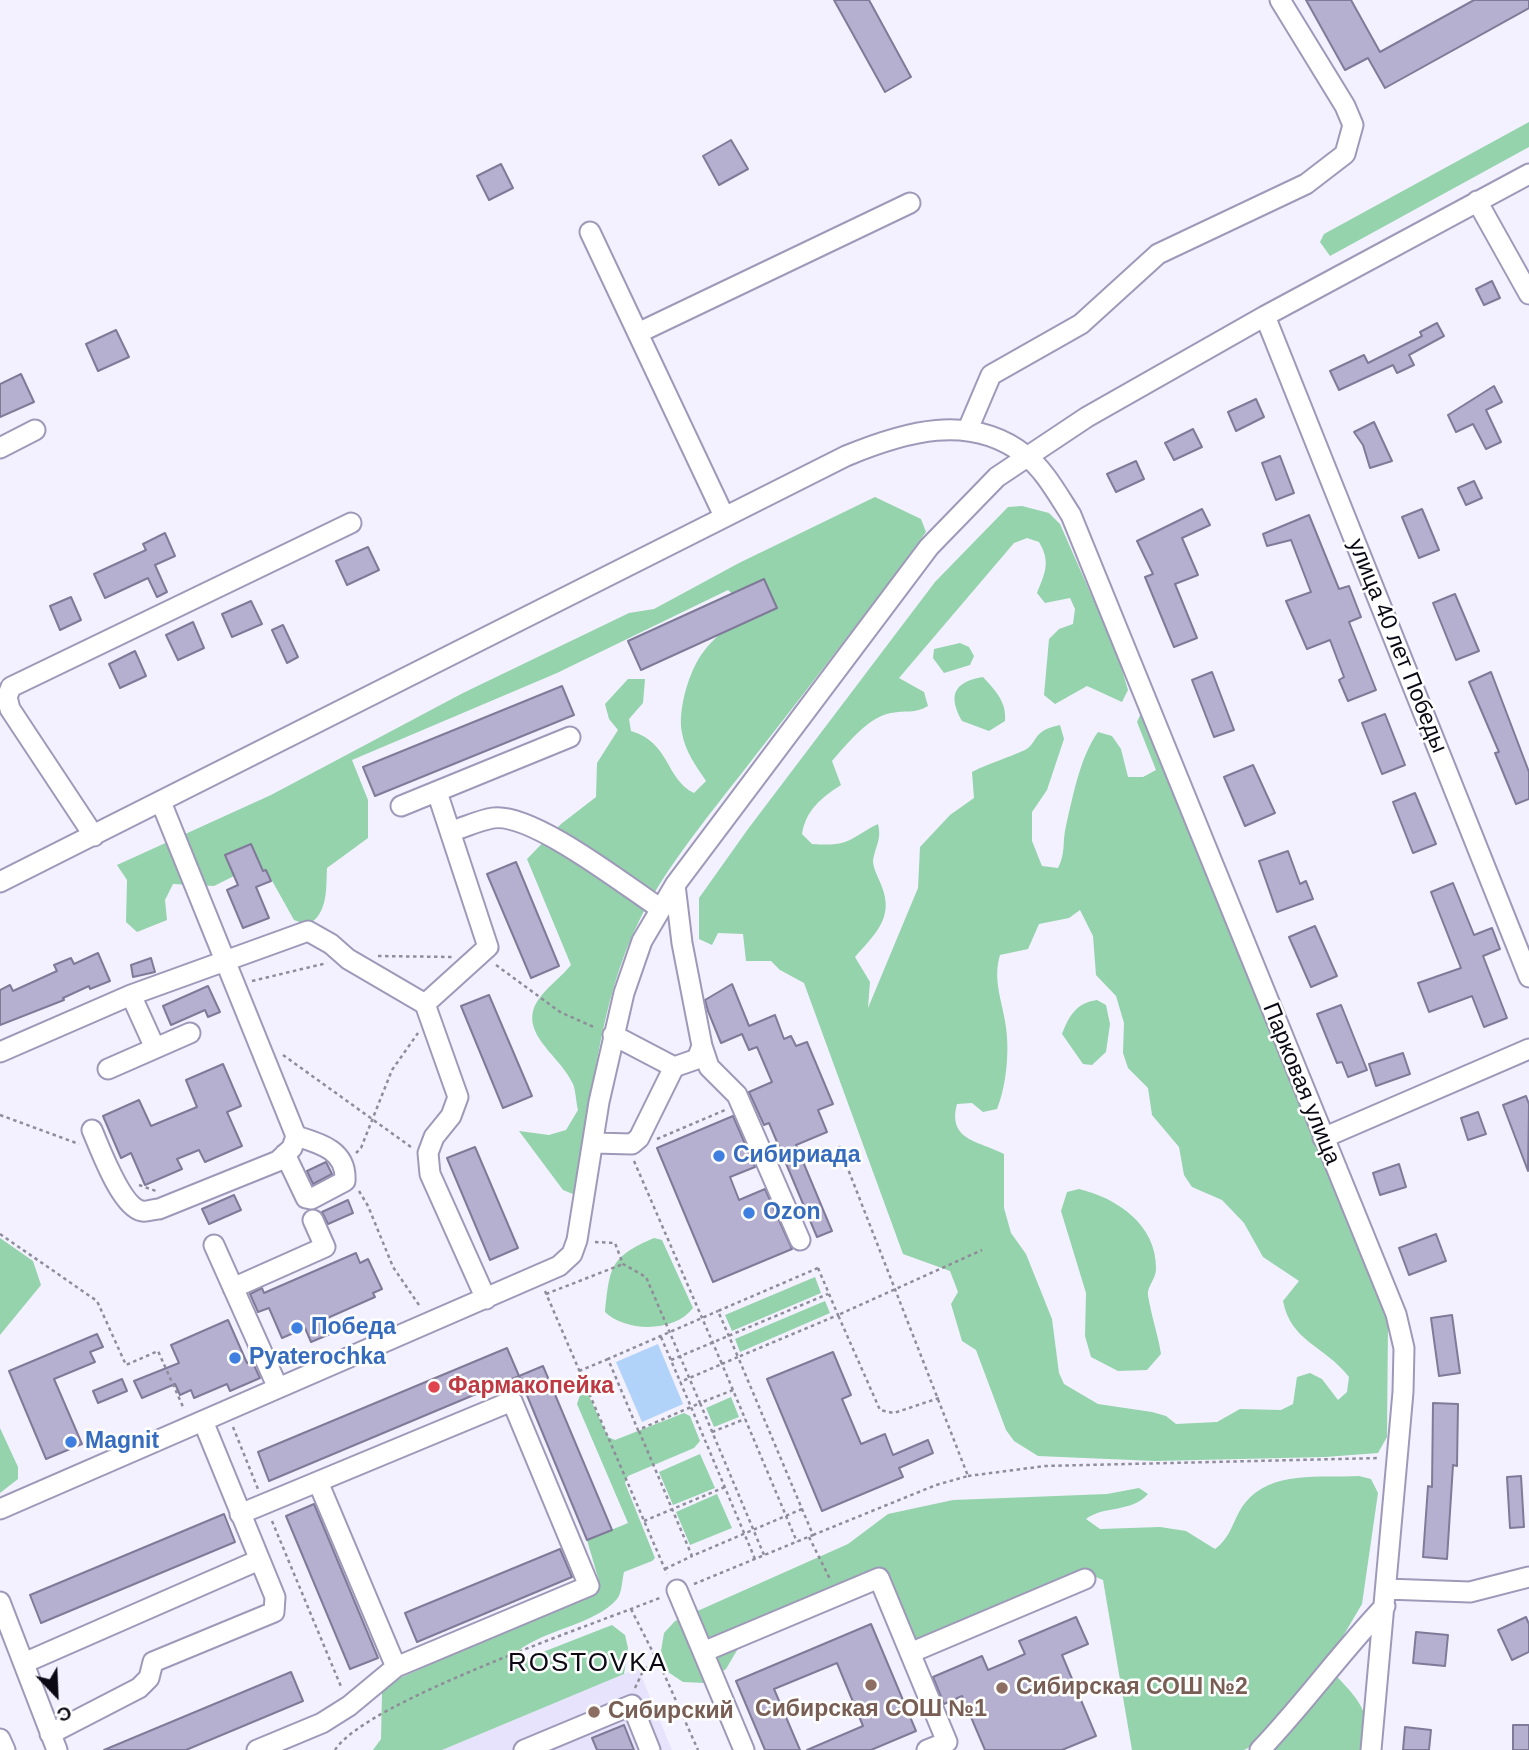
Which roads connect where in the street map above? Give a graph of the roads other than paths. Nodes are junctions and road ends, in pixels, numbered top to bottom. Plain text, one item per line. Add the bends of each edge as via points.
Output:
1 (1280, 0) edge
2 (1529, 174) edge
3 (1477, 201) junction
4 (911, 203) dead end
5 (590, 232) dead end
6 (1529, 294) edge
7 (1265, 316) junction
8 (638, 333) junction
9 (968, 429) junction
10 (35, 430) dead end
11 (0, 448) edge
12 (1027, 456) junction
13 (724, 516) junction
14 (351, 523) dead end
15 (570, 737) dead end
16 (437, 792) junction
17 (161, 802) junction
18 (401, 806) dead end
19 (452, 831) junction
20 (94, 836) junction
21 (0, 882) edge
22 (676, 885) junction
23 (661, 909) junction
24 (1523, 948) edge
25 (224, 959) junction
26 (1529, 977) edge
27 (131, 995) junction
28 (428, 1012) junction
29 (190, 1033) dead end
30 (613, 1035) junction
31 (702, 1046) junction
32 (155, 1048) junction
33 (1529, 1049) edge
34 (0, 1052) edge
35 (674, 1067) junction
36 (108, 1069) dead end
37 (92, 1129) dead end
38 (296, 1136) junction
39 (1323, 1138) junction
40 (594, 1143) junction
41 (285, 1154) junction
42 (313, 1220) dead end
43 (800, 1240) dead end
44 (214, 1245) dead end
45 (233, 1288) junction
46 (486, 1298) junction
47 (278, 1388) junction
48 (197, 1424) junction
49 (318, 1482) junction
50 (0, 1509) edge
51 (240, 1514) junction
52 (259, 1560) junction
53 (1529, 1577) edge
54 (1085, 1579) dead end
55 (676, 1591) road end
56 (1386, 1597) junction
57 (0, 1602) edge
58 (703, 1652) junction
59 (910, 1653) junction
60 (24, 1664) junction
61 (396, 1667) junction
62 (0, 1739) edge
63 (54, 1742) edge
64 (949, 1746) edge
65 (5, 1750) edge
66 (257, 1750) edge
67 (524, 1750) edge
68 (650, 1750) edge
69 (744, 1750) edge
70 (927, 1750) edge
71 (1260, 1750) edge
72 (1371, 1750) edge

1 - 9 street via 1345,106 1353,125 1345,154 1306,184 1158,254 1080,324 991,375
2 - 3 street
3 - 6 street
3 - 7 street
4 - 8 street
5 - 8 street
7 - 12 street
7 - 24 street, улица 40 лет Победы
8 - 13 street
9 - 12 street via 995,436
9 - 13 street via 890,439
10 - 11 street
12 - 22 street via 997,477 929,547
12 - 39 street, Парковая улица via 1071,515
13 - 17 street
14 - 20 street via 11,687 7,697 10,709
15 - 16 street
16 - 18 street
16 - 19 street
17 - 20 street
17 - 25 street
19 - 23 street via 494,818 515,820 539,829
19 - 28 street via 488,947
20 - 21 street
22 - 23 street
22 - 31 street
23 - 30 street via 642,941
24 - 26 street, улица 40 лет Победы
25 - 27 street
25 - 28 street via 308,931
25 - 38 street
27 - 32 street
27 - 34 street
28 - 46 street via 458,1097 451,1116 434,1137 428,1159 430,1174
29 - 32 street
30 - 35 street
30 - 40 street
31 - 35 street via 697,1059
31 - 43 street via 709,1067 731,1085 741,1104
32 - 36 street
33 - 39 street
35 - 40 street via 639,1138 627,1143
37 - 41 street via 119,1189 142,1211 159,1209 278,1161
38 - 41 street
38 - 41 street via 329,1146 342,1171 311,1199 306,1198
39 - 56 street, Парковая улица via 1396,1314 1404,1349
40 - 46 street via 572,1254 559,1266
42 - 45 street via 325,1247
44 - 45 street
45 - 47 street
46 - 47 street
47 - 48 street
48 - 50 street
48 - 51 street
49 - 51 street
49 - 61 street
49 - 61 street via 512,1401 589,1586
51 - 52 street
52 - 60 street
52 - 63 street via 275,1597 274,1612 153,1662 149,1678 139,1688
53 - 56 street via 1469,1592
54 - 59 street
55 - 58 street
56 - 71 street
56 - 72 street, Парковая улица
57 - 60 street
58 - 59 street via 879,1578
58 - 69 street
59 - 64 street
60 - 63 street
61 - 66 street via 322,1723
62 - 65 street
64 - 70 street
67 - 68 street via 632,1705

